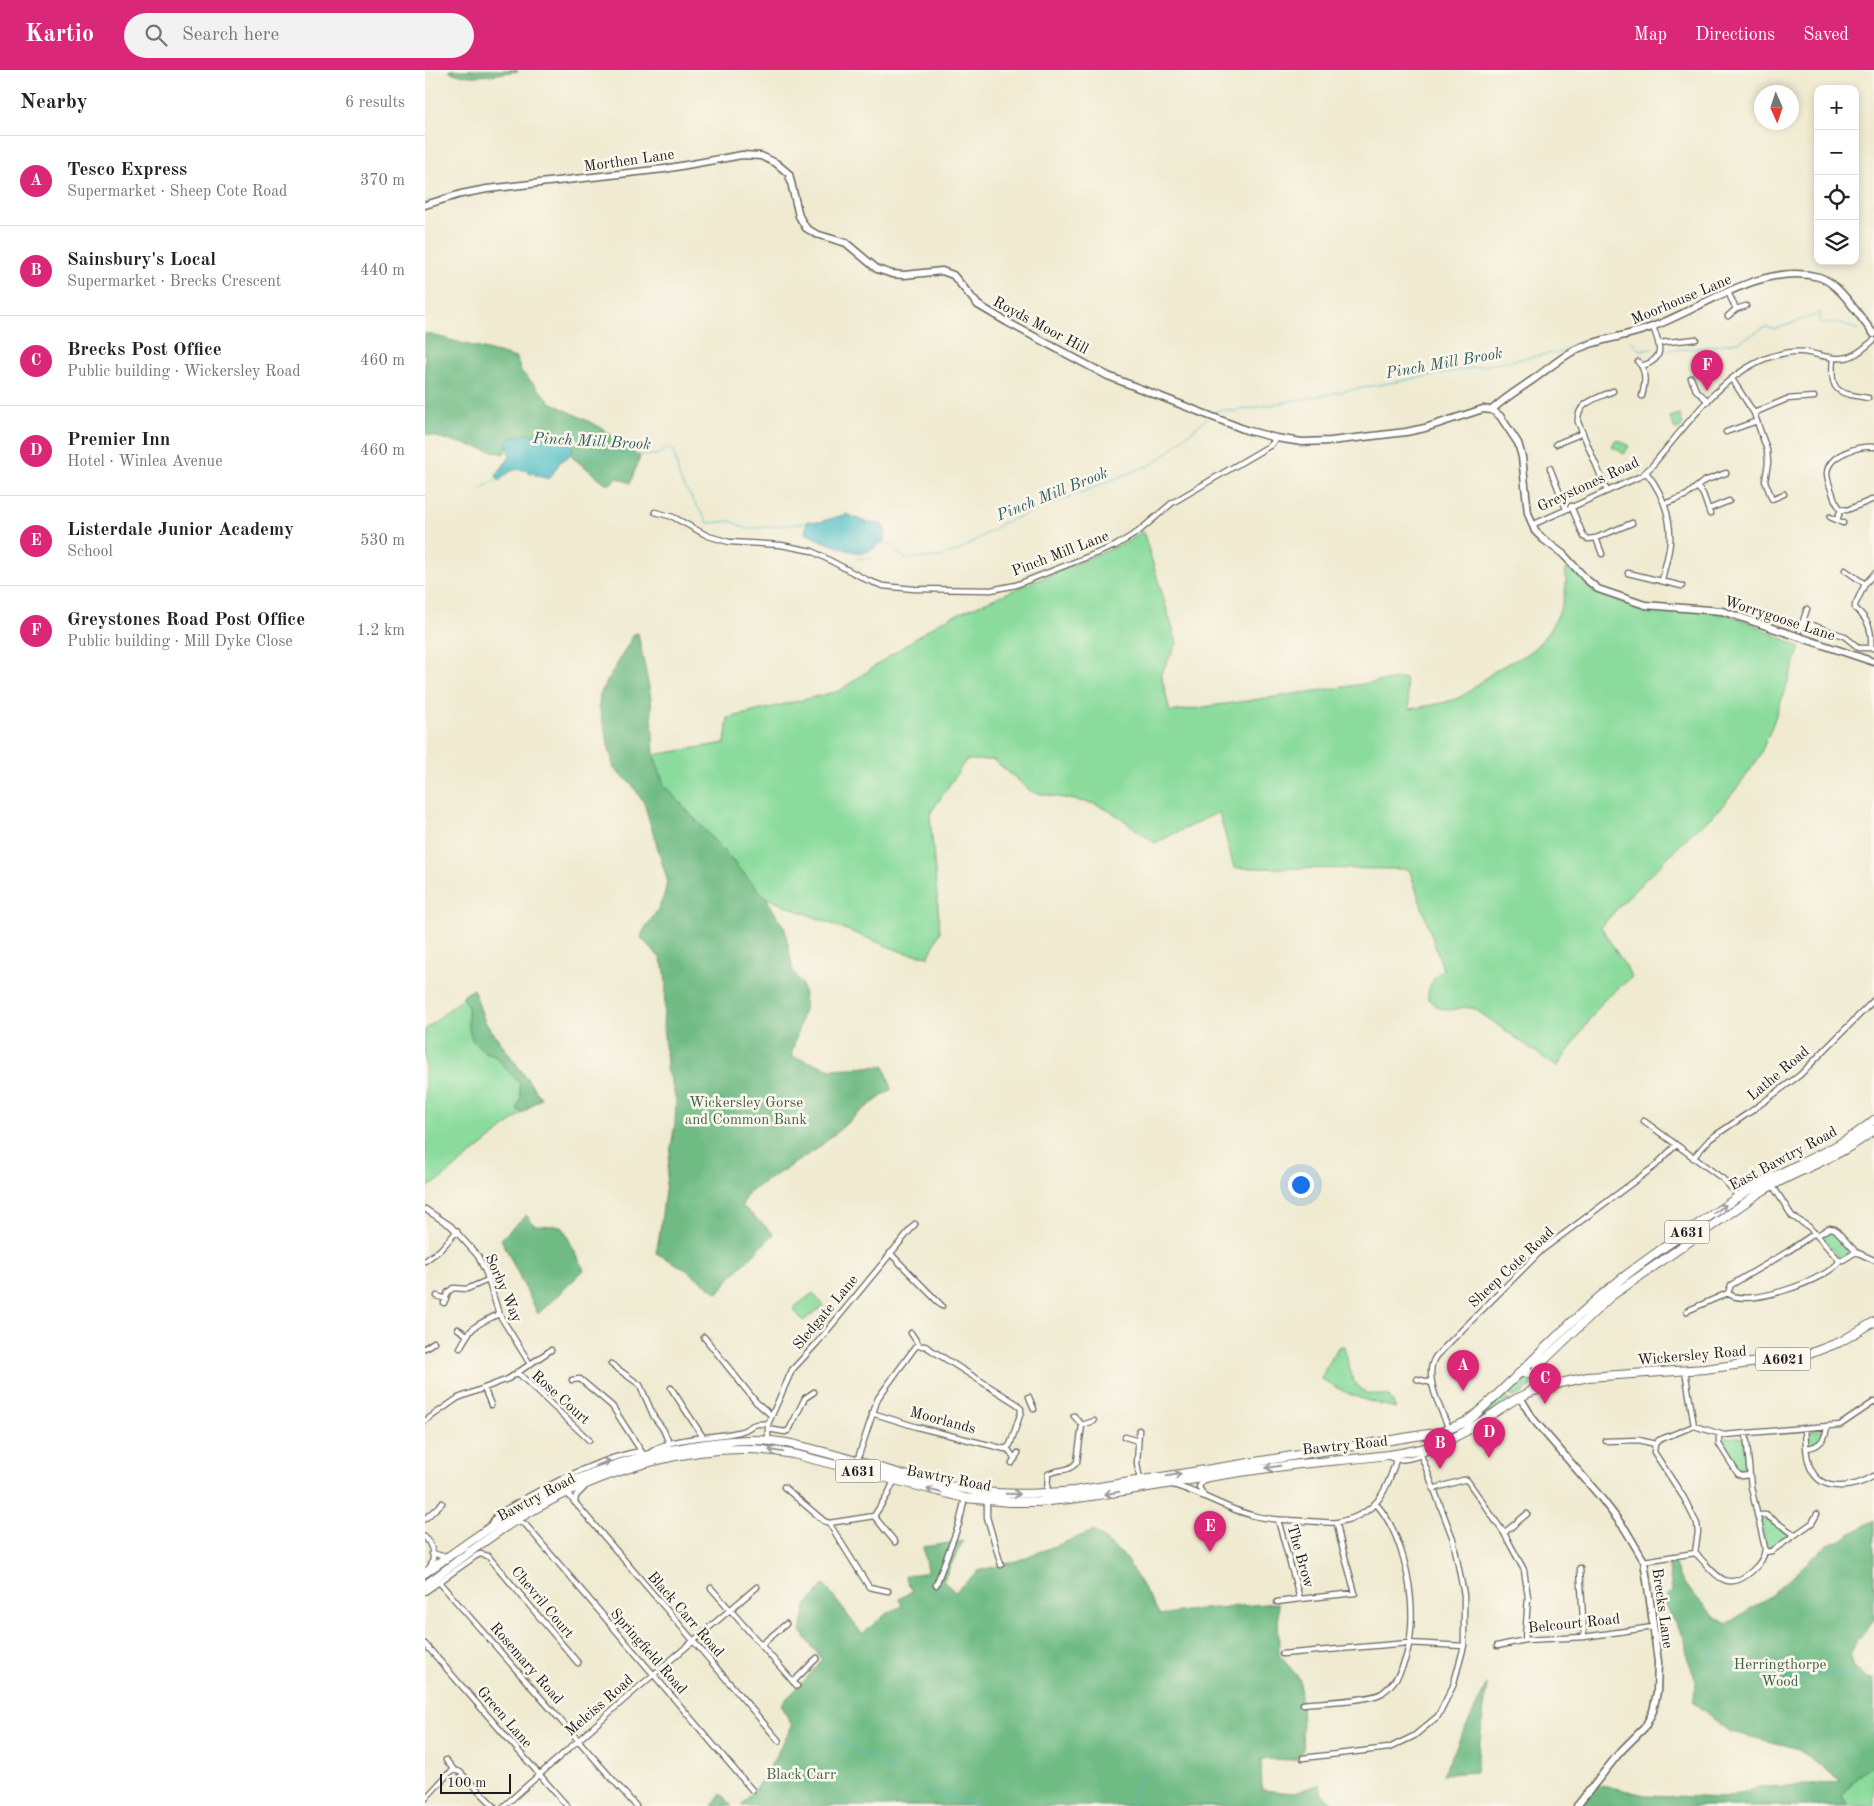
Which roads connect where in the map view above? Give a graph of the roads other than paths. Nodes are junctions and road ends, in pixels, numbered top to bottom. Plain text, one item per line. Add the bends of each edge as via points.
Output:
1 (425, 205) edge
2 (799, 216) joint
3 (1728, 292) junction
4 (1746, 306) dead end
5 (1736, 309) junction
6 (1728, 316) dead end
7 (1653, 327) junction
8 (1874, 334) edge
9 (1696, 339) dead end
10 (1874, 340) edge
11 (1659, 343) junction
12 (1833, 358) junction
13 (1691, 378) dead end
14 (1732, 379) junction
15 (1613, 391) dead end
16 (1652, 392) dead end
17 (1814, 397) dead end
18 (1868, 398) dead end
19 (1708, 401) junction
20 (1493, 410) junction
21 (1754, 413) junction
22 (1757, 420) junction
23 (1726, 432) dead end
24 (1583, 433) junction
25 (1276, 438) junction
26 (1556, 444) dead end
27 (1874, 447) edge
28 (1550, 468) dead end
29 (1646, 472) junction
30 (1726, 473) dead end
31 (1697, 487) junction
32 (1607, 491) junction
33 (1784, 494) dead end
34 (1874, 499) edge
35 (1729, 501) dead end
36 (1664, 504) junction
37 (1571, 506) junction
38 (1566, 509) junction
39 (1841, 509) junction
40 (655, 512) dead end
41 (1830, 517) dead end
42 (1837, 520) junction
43 (1843, 522) dead end
44 (1632, 523) dead end
45 (1532, 525) junction
46 (1596, 538) junction
47 (1602, 554) dead end
48 (1845, 570) dead end
49 (1628, 573) dead end
50 (1874, 574) edge
51 (1662, 581) junction
52 (1865, 584) junction
53 (1682, 586) dead end
54 (1807, 609) dead end
55 (1803, 622) junction
56 (1800, 630) dead end
57 (1872, 648) edge
58 (1874, 662) edge
59 (1874, 1000) edge
60 (1874, 1120) edge
61 (1644, 1121) dead end
62 (1874, 1130) edge
63 (1676, 1145) junction
64 (1693, 1158) junction
65 (1770, 1181) junction
66 (1741, 1199) junction
67 (425, 1209) edge
68 (915, 1224) dead end
69 (457, 1232) junction
70 (1816, 1234) junction
71 (1856, 1252) junction
72 (890, 1253) junction
73 (1873, 1258) edge
74 (1840, 1260) junction
75 (425, 1261) edge
76 (488, 1280) junction
77 (1728, 1293) junction
78 (437, 1296) dead end
79 (942, 1306) dead end
80 (1687, 1311) dead end
81 (499, 1314) junction
82 (1874, 1322) edge
83 (458, 1329) dead end
84 (911, 1333) dead end
85 (467, 1335) junction
86 (704, 1337) dead end
87 (434, 1342) dead end
88 (919, 1345) junction
89 (425, 1348) edge
90 (460, 1348) dead end
91 (551, 1350) dead end
92 (530, 1364) junction
93 (611, 1364) dead end
94 (1685, 1370) junction
95 (517, 1372) junction
96 (1520, 1373) junction
97 (1536, 1379) junction
98 (572, 1380) dead end
99 (1417, 1380) dead end
100 (1565, 1382) junction
101 (1431, 1383) junction
102 (484, 1388) junction
103 (671, 1388) dead end
104 (1503, 1390) junction
105 (814, 1392) dead end
106 (1529, 1393) junction
107 (1029, 1397) dead end
108 (1517, 1399) junction
109 (1874, 1402) edge
110 (491, 1405) dead end
111 (1021, 1409) junction
112 (872, 1413) junction
113 (771, 1415) junction
114 (1074, 1416) dead end
115 (426, 1419) edge
116 (1094, 1421) dead end
117 (1082, 1425) junction
118 (768, 1426) junction
119 (1693, 1426) junction
120 (1827, 1426) junction
121 (1805, 1428) junction
122 (1449, 1429) junction
123 (1139, 1430) dead end
124 (1746, 1433) junction
125 (1719, 1434) junction
126 (703, 1437) junction
127 (1125, 1437) dead end
128 (589, 1440) dead end
129 (768, 1440) junction
130 (1138, 1441) junction
131 (1606, 1441) dead end
132 (1613, 1441) junction
133 (1381, 1442) junction
134 (669, 1444) junction
135 (1655, 1444) junction
136 (1432, 1446) junction
137 (1007, 1448) junction
138 (1613, 1448) dead end
139 (1807, 1448) junction
140 (823, 1453) junction
141 (1018, 1453) dead end
142 (643, 1454) junction
143 (1385, 1454) junction
144 (1421, 1455) junction
145 (1396, 1460) junction
146 (857, 1461) junction
147 (841, 1466) junction
148 (869, 1474) junction
149 (1749, 1475) junction
150 (1874, 1476) edge
151 (1210, 1477) junction
152 (1140, 1480) junction
153 (894, 1481) junction
154 (581, 1484) junction
155 (1168, 1484) junction
156 (784, 1487) dead end
157 (565, 1490) junction
158 (1433, 1490) junction
159 (1048, 1497) junction
160 (965, 1498) junction
161 (1206, 1499) junction
162 (987, 1500) junction
163 (575, 1503) junction
164 (442, 1504) dead end
165 (1376, 1504) junction
166 (532, 1511) junction
167 (1527, 1514) dead end
168 (1817, 1514) dead end
169 (1757, 1515) junction
170 (873, 1516) junction
171 (425, 1519) edge
172 (1278, 1520) junction
173 (515, 1521) junction
174 (829, 1523) junction
175 (1337, 1523) junction
176 (528, 1526) junction
177 (486, 1530) junction
178 (1504, 1532) junction
179 (1795, 1535) junction
180 (425, 1537) edge
181 (895, 1542) dead end
182 (1765, 1552) junction
183 (432, 1553) junction
184 (1695, 1553) junction
185 (451, 1555) junction
186 (1644, 1561) junction
187 (1001, 1565) dead end
188 (1580, 1568) dead end
189 (426, 1572) edge
190 (439, 1582) junction
191 (425, 1585) edge
192 (935, 1585) dead end
193 (757, 1587) dead end
194 (711, 1588) dead end
195 (888, 1591) dead end
196 (425, 1592) edge
197 (1355, 1593) junction
198 (1300, 1599) junction
199 (1357, 1600) dead end
200 (1277, 1602) dead end
201 (731, 1610) junction
202 (787, 1624) dead end
203 (1653, 1627) junction
204 (1584, 1637) junction
205 (1525, 1640) junction
206 (693, 1642) junction
207 (1409, 1643) junction
208 (425, 1644) edge
209 (761, 1645) junction
210 (1464, 1646) junction
211 (1497, 1646) dead end
212 (1282, 1654) dead end
213 (817, 1658) dead end
214 (578, 1664) dead end
215 (653, 1675) junction
216 (1303, 1704) dead end
217 (578, 1740) junction
218 (779, 1741) dead end
219 (1303, 1758) dead end
220 (446, 1760) dead end
221 (454, 1770) junction
222 (539, 1774) junction
223 (752, 1790) dead end
224 (425, 1800) edge
225 (494, 1806) edge
226 (505, 1806) edge
227 (567, 1806) edge
228 (636, 1806) edge
229 (1577, 1806) edge

1 - 2 main road, Morthen Lane via 487,189 664,169 753,155 776,163 789,174
2 - 25 main road, Royds Moor Hill via 806,228 846,243 883,272 905,275 941,271 953,275 978,305 1108,376 1208,416
3 - 5 street
3 - 7 main road, Moorhouse Lane
3 - 8 main road, Moorhouse Lane via 1772,276 1819,277 1835,286
4 - 5 street
5 - 6 street
7 - 11 street
7 - 20 main road, Moorhouse Lane via 1600,340 1574,351
9 - 11 street
10 - 12 street, Greystones Road via 1856,354
11 - 16 street via 1655,360 1640,364 1645,374 1643,394
12 - 14 street, Greystones Road via 1802,352 1784,353 1758,362
12 - 18 street via 1832,380 1836,388 1848,395
13 - 19 street via 1696,390
14 - 19 street, Greystones Road
14 - 21 street
15 - 24 street via 1582,407 1578,417
17 - 21 street via 1787,399
19 - 29 street, Greystones Road
20 - 25 main road, Royds Moor Hill via 1483,409 1406,432 1331,441 1302,442
20 - 45 main road via 1518,443
21 - 22 street
22 - 23 street
22 - 33 street via 1767,450 1765,481 1772,499
24 - 26 street
24 - 32 street
25 - 40 street, Pinch Mill Lane via 1172,504 1115,546 1016,585 991,590 883,586 812,551 715,538 673,517
27 - 39 street via 1852,449 1829,468 1828,479 1836,504
28 - 38 street
29 - 32 street, Greystones Road
29 - 36 street
30 - 31 street
31 - 35 street via 1709,511
31 - 36 street via 1687,495
32 - 37 street, Greystones Road
34 - 39 street via 1847,510
36 - 51 street via 1670,541
37 - 38 street, Greystones Road
37 - 46 street via 1584,537
38 - 45 street, Greystones Road
39 - 42 street
41 - 42 street
42 - 43 street
44 - 46 street
45 - 58 main road, Worrygoose Lane via 1586,579 1606,592 1645,605 1722,611
46 - 47 street
48 - 52 street
49 - 51 street
50 - 52 street
51 - 53 street
52 - 57 street via 1855,608 1870,626
54 - 55 street
55 - 56 street
55 - 57 street via 1844,636 1859,648
59 - 64 street, Lathe Road via 1800,1075 1710,1139
60 - 65 main road, East Bawtry Road / A631 via 1839,1145
61 - 63 street
62 - 65 main road, East Bawtry Road / A631 via 1841,1152
63 - 64 street
63 - 101 street, Sheep Cote Road via 1655,1166 1542,1250 1436,1356 1430,1367
64 - 66 street via 1723,1179
65 - 66 main road, East Bawtry Road / A631
65 - 70 street via 1792,1216
96 -> 66 main road, East Bawtry Road / A631 via 1606,1291
66 - 97 main road, East Bawtry Road / A631 via 1611,1297 1538,1366
67 - 69 street, Sorby Way
68 - 72 street, Sledgate Lane
69 - 75 street
69 - 76 street, Sorby Way via 477,1256
70 - 71 street via 1835,1229
70 - 74 street
70 - 77 street via 1731,1285
71 - 73 street
71 - 74 street
72 - 79 street
72 - 113 street, Sledgate Lane via 792,1370
74 - 77 street via 1836,1266 1800,1286 1772,1294 1737,1298
76 - 78 street via 467,1289 453,1288 445,1301
76 - 81 street, Sorby Way
77 - 80 street
81 - 85 street via 477,1324
81 - 92 street, Sorby Way
82 - 94 main road, Wickersley Road / A6021 via 1840,1342 1809,1354 1767,1362
83 - 85 street
84 - 88 street
85 - 90 street
86 - 113 street via 756,1402
87 - 89 street
88 - 111 street
88 - 112 street via 878,1398
91 - 92 street
92 - 95 street
93 - 134 street via 641,1385
94 - 100 main road, Wickersley Road / A6021 via 1588,1376
94 - 119 street
95 - 102 street
95 - 128 street, Rose Court
96 - 97 main road, Wickersley Road via 1531,1373
96 - 104 main road, Bawtry Road / A631
97 - 100 main road, Wickersley Road / A6021
97 - 106 main road, A631
98 - 142 street via 580,1379 612,1406
99 - 101 street
100 - 106 main road, Wickersley Road / A6021
101 - 122 street, Sheep Cote Road
102 - 110 street
102 - 115 street via 458,1398
103 - 126 street
104 - 108 main road
104 - 122 main road, Bawtry Road / A631 via 1475,1415
105 - 118 street, Bawtry Road via 805,1398 788,1431
106 - 108 main road, Bawtry Road / A631
107 - 111 street via 1033,1407
108 - 136 main road, Bawtry Road / A631 via 1472,1429
108 - 186 main road, Brecks Lane via 1625,1528
109 - 120 street via 1840,1425
111 - 137 street via 1011,1445
112 - 137 street, Moorlands
112 - 146 street
113 - 118 street, Sledgate Lane
114 - 117 street
116 - 117 street
117 - 159 street via 1077,1462 1068,1470 1055,1470 1048,1474
118 - 126 street, Bawtry Road via 755,1424 740,1432
118 - 129 street
119 - 125 street
119 - 135 street
120 - 121 street
120 - 139 street via 1819,1444
121 - 124 street
121 - 139 street
122 - 133 main road, Bawtry Road / A631
123 - 130 street
124 - 125 street
124 - 149 street
125 - 149 street via 1719,1444 1738,1474
126 - 134 street, Bawtry Road
127 - 130 street
129 - 140 main road, Bawtry Road / A631
129 - 142 main road, Bawtry Road / A631 via 713,1443
130 - 152 street
131 - 132 street
132 - 135 street via 1639,1440
132 - 138 street
133 - 143 main road via 1379,1450
152 -> 133 main road, Bawtry Road / A631
134 - 142 street, Bawtry Road
135 - 184 street via 1655,1455 1697,1524
136 - 143 main road, Bawtry Road / A631
136 - 144 street
137 - 141 street via 1013,1461
139 - 150 street via 1812,1471 1827,1484 1849,1486
140 - 146 main road, Bawtry Road / A631
140 - 147 main road, A631 via 841,1461
142 - 154 main road, Bawtry Road / A631
177 -> 142 street, Bawtry Road via 497,1515 533,1493 619,1456
143 - 145 street
143 -> 151 main road, Bawtry Road / A631
144 - 145 street
144 - 158 street
145 - 165 street via 1385,1494
146 - 148 street via 859,1468
146 -> 159 main road, Bawtry Road / A631 via 977,1492
147 - 148 main road, Bawtry Road / A631
147 -> 154 main road, Bawtry Road / A631 via 778,1451 733,1448 657,1461
148 - 153 main road, Bawtry Road / A631
149 - 169 street
151 - 155 main road, Bawtry Road / A631
151 - 161 street via 1199,1487
152 - 159 main road, Bawtry Road / A631
160 -> 153 main road, Bawtry Road / A631
153 - 170 street
154 - 157 main road, Bawtry Road / A631
154 - 163 street
155 -> 159 main road, Bawtry Road / A631 via 1101,1495
155 - 161 street via 1188,1489
156 - 174 street
157 - 163 street, Black Carr Road
157 - 166 main road, Bawtry Road / A631
157 - 177 main road, Bawtry Road / A631 via 522,1507
158 - 178 street via 1467,1480
158 - 210 street via 1453,1539 1464,1595
159 - 162 main road, Bawtry Road / A631
160 - 162 main road, Bawtry Road / A631
160 - 192 street via 959,1524
161 - 172 street via 1251,1515
162 - 187 street via 987,1516
163 - 206 street, Black Carr Road
164 - 171 street
165 - 175 street via 1359,1516
165 - 207 street via 1385,1514 1406,1566 1411,1598
166 - 173 main road, Bawtry Road / A631
166 - 176 street
167 - 178 street
168 - 179 street via 1815,1521
169 - 179 street via 1766,1515
169 - 182 street
170 - 174 street
170 - 181 street
172 - 175 street
172 - 198 street, The Brow
173 - 176 street, Springfield Road
173 - 191 main road, Bawtry Road / A631
174 - 195 street via 869,1587
175 - 197 street
176 - 215 street, Springfield Road
177 - 185 main road, Bawtry Road / A631
178 - 205 street via 1524,1570 1528,1597
179 - 182 street via 1772,1551
180 - 183 street via 430,1542
182 - 184 street via 1748,1576 1728,1582 1714,1574
183 - 185 street
183 - 189 street via 433,1561
184 - 186 street
185 - 189 main road, Bawtry Road / A631
186 - 203 main road, Brecks Lane
188 - 204 street
190 - 196 street
190 - 214 street, Chevril Court via 476,1556 488,1556
190 - 217 street, Rosemary Road
193 - 201 street, Melciss Road
194 - 201 street
197 - 198 street, The Brow
197 - 199 street
198 - 200 street, The Brow
201 - 206 street, Melciss Road
201 - 209 street
202 - 209 street
203 - 204 street, Belcourt Road
203 - 229 main road, Brecks Lane via 1658,1676 1650,1720
204 - 205 street, Belcourt Road
205 - 211 street, Belcourt Road
206 - 215 street, Melciss Road
206 - 218 street, Black Carr Road
207 - 210 street
207 - 212 street
207 - 216 street via 1395,1680 1381,1694
208 - 222 street, Green Lane
209 - 213 street via 795,1684
210 - 219 street via 1453,1686 1438,1716 1414,1736 1389,1748
215 - 217 street, Melciss Road
215 - 223 street, Springfield Road
217 - 222 street, Melciss Road
217 - 228 street, Rosemary Road
220 - 221 street
221 - 224 street
221 - 225 street via 460,1772
222 - 226 street, Melciss Road
222 - 227 street, Green Lane

